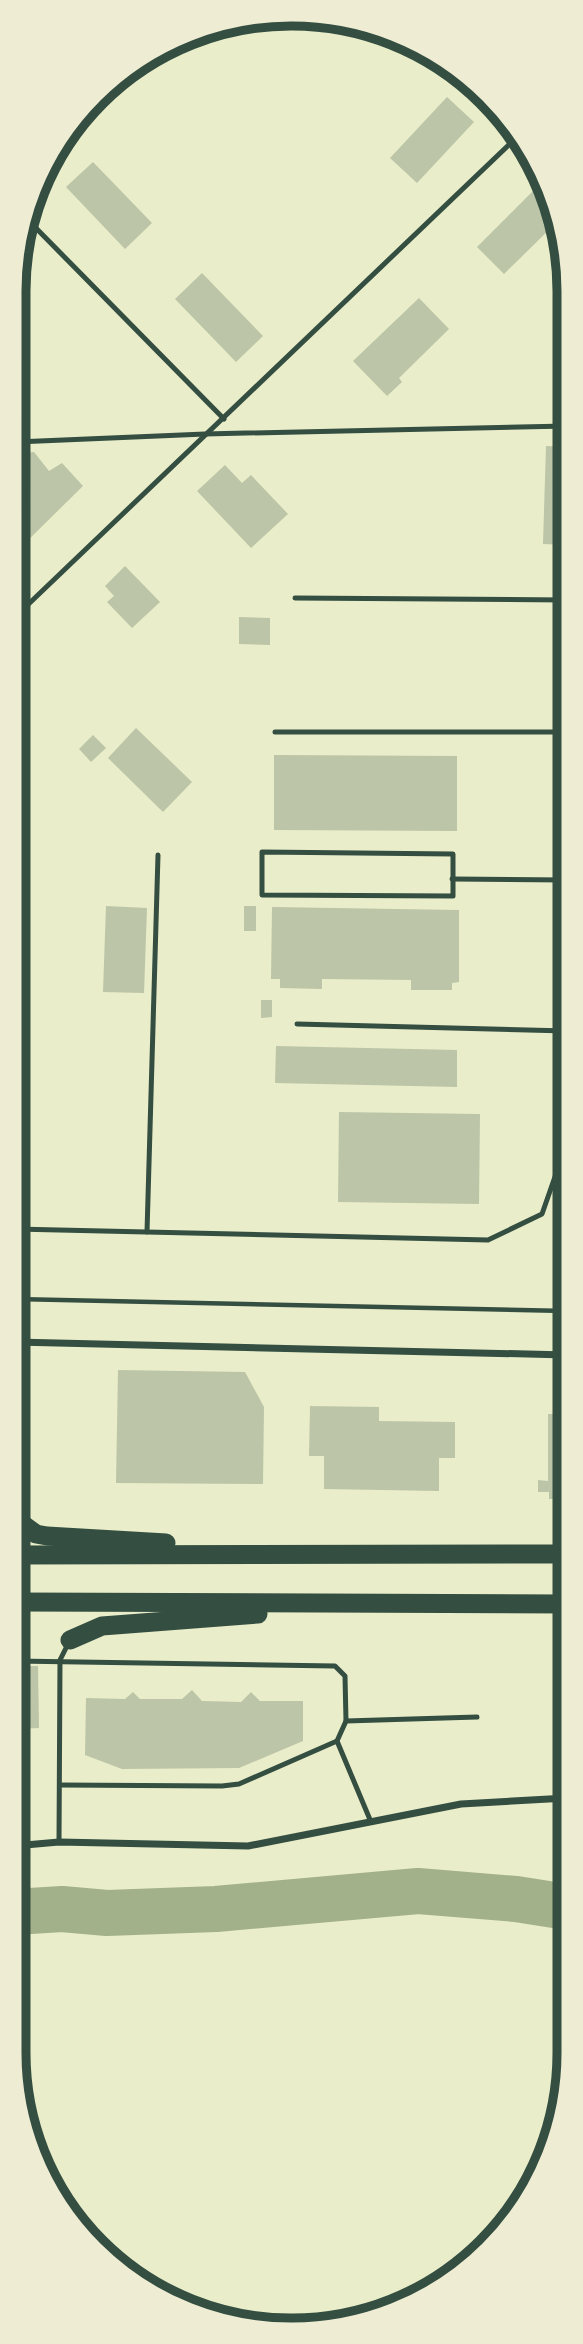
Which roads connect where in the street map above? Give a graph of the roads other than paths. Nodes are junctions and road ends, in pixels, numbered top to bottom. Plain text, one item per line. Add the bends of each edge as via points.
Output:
1 (511, 142) edge
2 (34, 226) edge
3 (224, 419) junction
4 (557, 426) edge
5 (205, 434) junction
6 (26, 442) edge
7 (295, 598) dead end
8 (557, 600) edge
9 (26, 606) edge
10 (275, 732) dead end
11 (557, 732) edge
12 (158, 855) dead end
13 (452, 879) junction
14 (557, 880) edge
15 (297, 1024) dead end
16 (557, 1031) edge
17 (557, 1174) edge
18 (26, 1229) edge
19 (147, 1232) junction
20 (26, 1342) edge
21 (557, 1356) edge
22 (26, 1526) edge
23 (557, 1554) edge
24 (26, 1555) edge
25 (370, 1555) junction
26 (26, 1602) edge
27 (378, 1603) junction
28 (475, 1604) junction
29 (557, 1604) edge
30 (557, 1610) edge
31 (70, 1640) joint
32 (60, 1660) junction
33 (26, 1661) edge
34 (477, 1717) dead end
35 (346, 1721) junction
36 (338, 1741) junction
37 (60, 1785) junction
38 (557, 1799) edge
39 (371, 1822) junction
40 (59, 1842) junction
41 (26, 1845) edge

1 - 3 lane
2 - 3 lane
3 - 5 lane
4 - 5 lane
5 - 6 lane
5 - 9 lane
7 - 8 lane
10 - 11 lane
12 - 19 lane
13 - 13 lane via 453,854 262,852 262,895 453,896
13 - 14 lane
15 - 16 lane
17 - 19 lane via 542,1214 488,1240
18 - 19 lane
20 - 21 street
22 - 25 highway via 47,1536
23 - 25 highway
24 - 25 highway
26 - 27 highway
27 - 28 highway
27 - 31 highway via 102,1626
28 - 29 highway
28 - 30 highway
31 - 32 lane
32 - 33 lane
32 - 35 lane via 335,1666 345,1676
32 - 37 lane
34 - 35 lane
35 - 36 lane
36 - 37 lane via 239,1784
36 - 39 lane
37 - 40 lane
38 - 39 street via 461,1804
39 - 40 street via 248,1846
40 - 41 street

